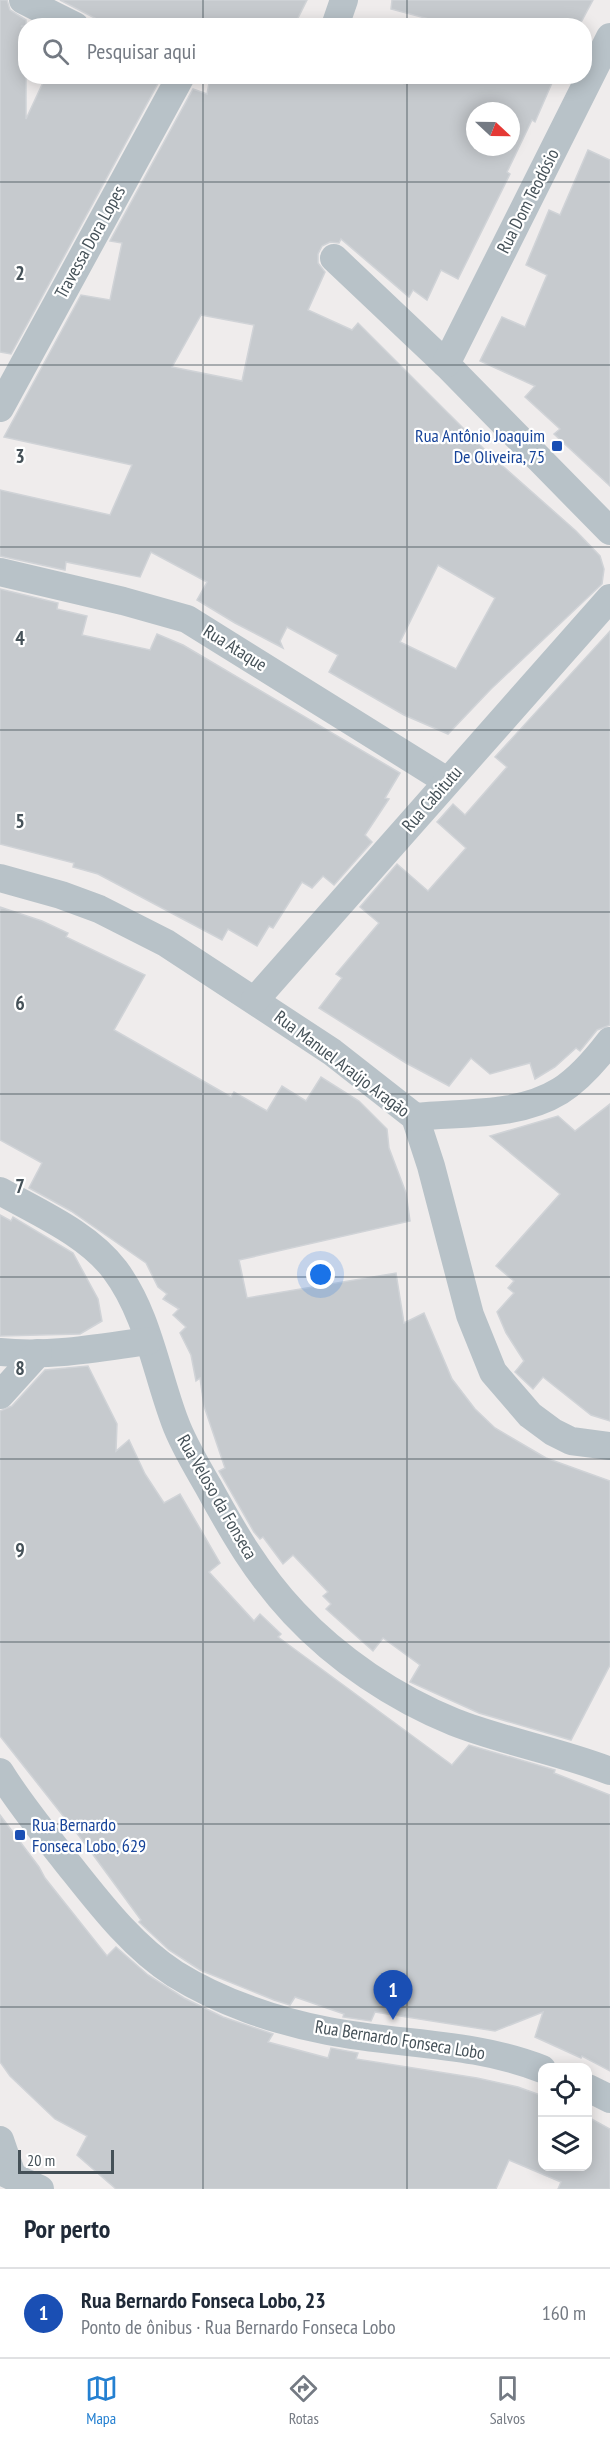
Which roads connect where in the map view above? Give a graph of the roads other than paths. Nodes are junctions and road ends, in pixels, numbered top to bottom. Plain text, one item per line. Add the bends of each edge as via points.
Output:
1 (23, 0) edge
2 (344, 0) edge
3 (59, 18) edge
4 (338, 18) edge
5 (610, 37) edge
6 (177, 84) edge
7 (598, 88) edge
8 (334, 258) dead end
9 (446, 364) junction
10 (0, 408) edge
11 (610, 531) edge
12 (0, 572) edge
13 (610, 598) edge
14 (447, 781) junction
15 (0, 878) edge
16 (255, 1000) junction
17 (610, 1041) edge
18 (415, 1118) junction
19 (0, 1191) edge
20 (148, 1341) junction
21 (0, 1352) edge
22 (38, 1353) junction
23 (0, 1395) edge
24 (610, 1446) edge
25 (610, 1771) edge
26 (0, 1772) edge
27 (538, 2068) edge
28 (592, 2090) edge
29 (610, 2099) edge
30 (0, 2140) edge
31 (6, 2173) edge
32 (40, 2189) edge

1 - 3 street
2 - 4 street
5 - 7 street, Rua Dom Teodósio
6 - 10 street, Travessa Dora Lopes
7 - 9 street, Rua Dom Teodósio
8 - 9 street
9 - 11 street
12 - 14 street, Rua Ataque via 187,619
13 - 14 street, Rua Cabitutu
14 - 16 street, Rua Cabitutu
15 - 16 street, Rua Manuel Araújo Aragão via 99,909 166,944
16 - 18 street, Rua Manuel Araújo Aragão via 332,1052
17 - 18 street via 561,1090 532,1104 497,1112
18 - 24 street, Rua Manuel Araújo Aragão via 470,1315 494,1372 530,1415 553,1432 571,1441
19 - 20 street, Rua Veloso da Fonseca via 100,1254 130,1295
20 - 22 street
20 - 25 street, Rua Veloso da Fonseca via 175,1423 192,1458 236,1537 295,1615 375,1682 433,1712
21 - 22 street
22 - 23 street
26 - 27 street, Rua Bernardo Fonseca Lobo via 15,1797 99,1902 132,1938 174,1973 222,1999 319,2029 484,2052
28 - 29 street
30 - 31 street
31 - 32 street

